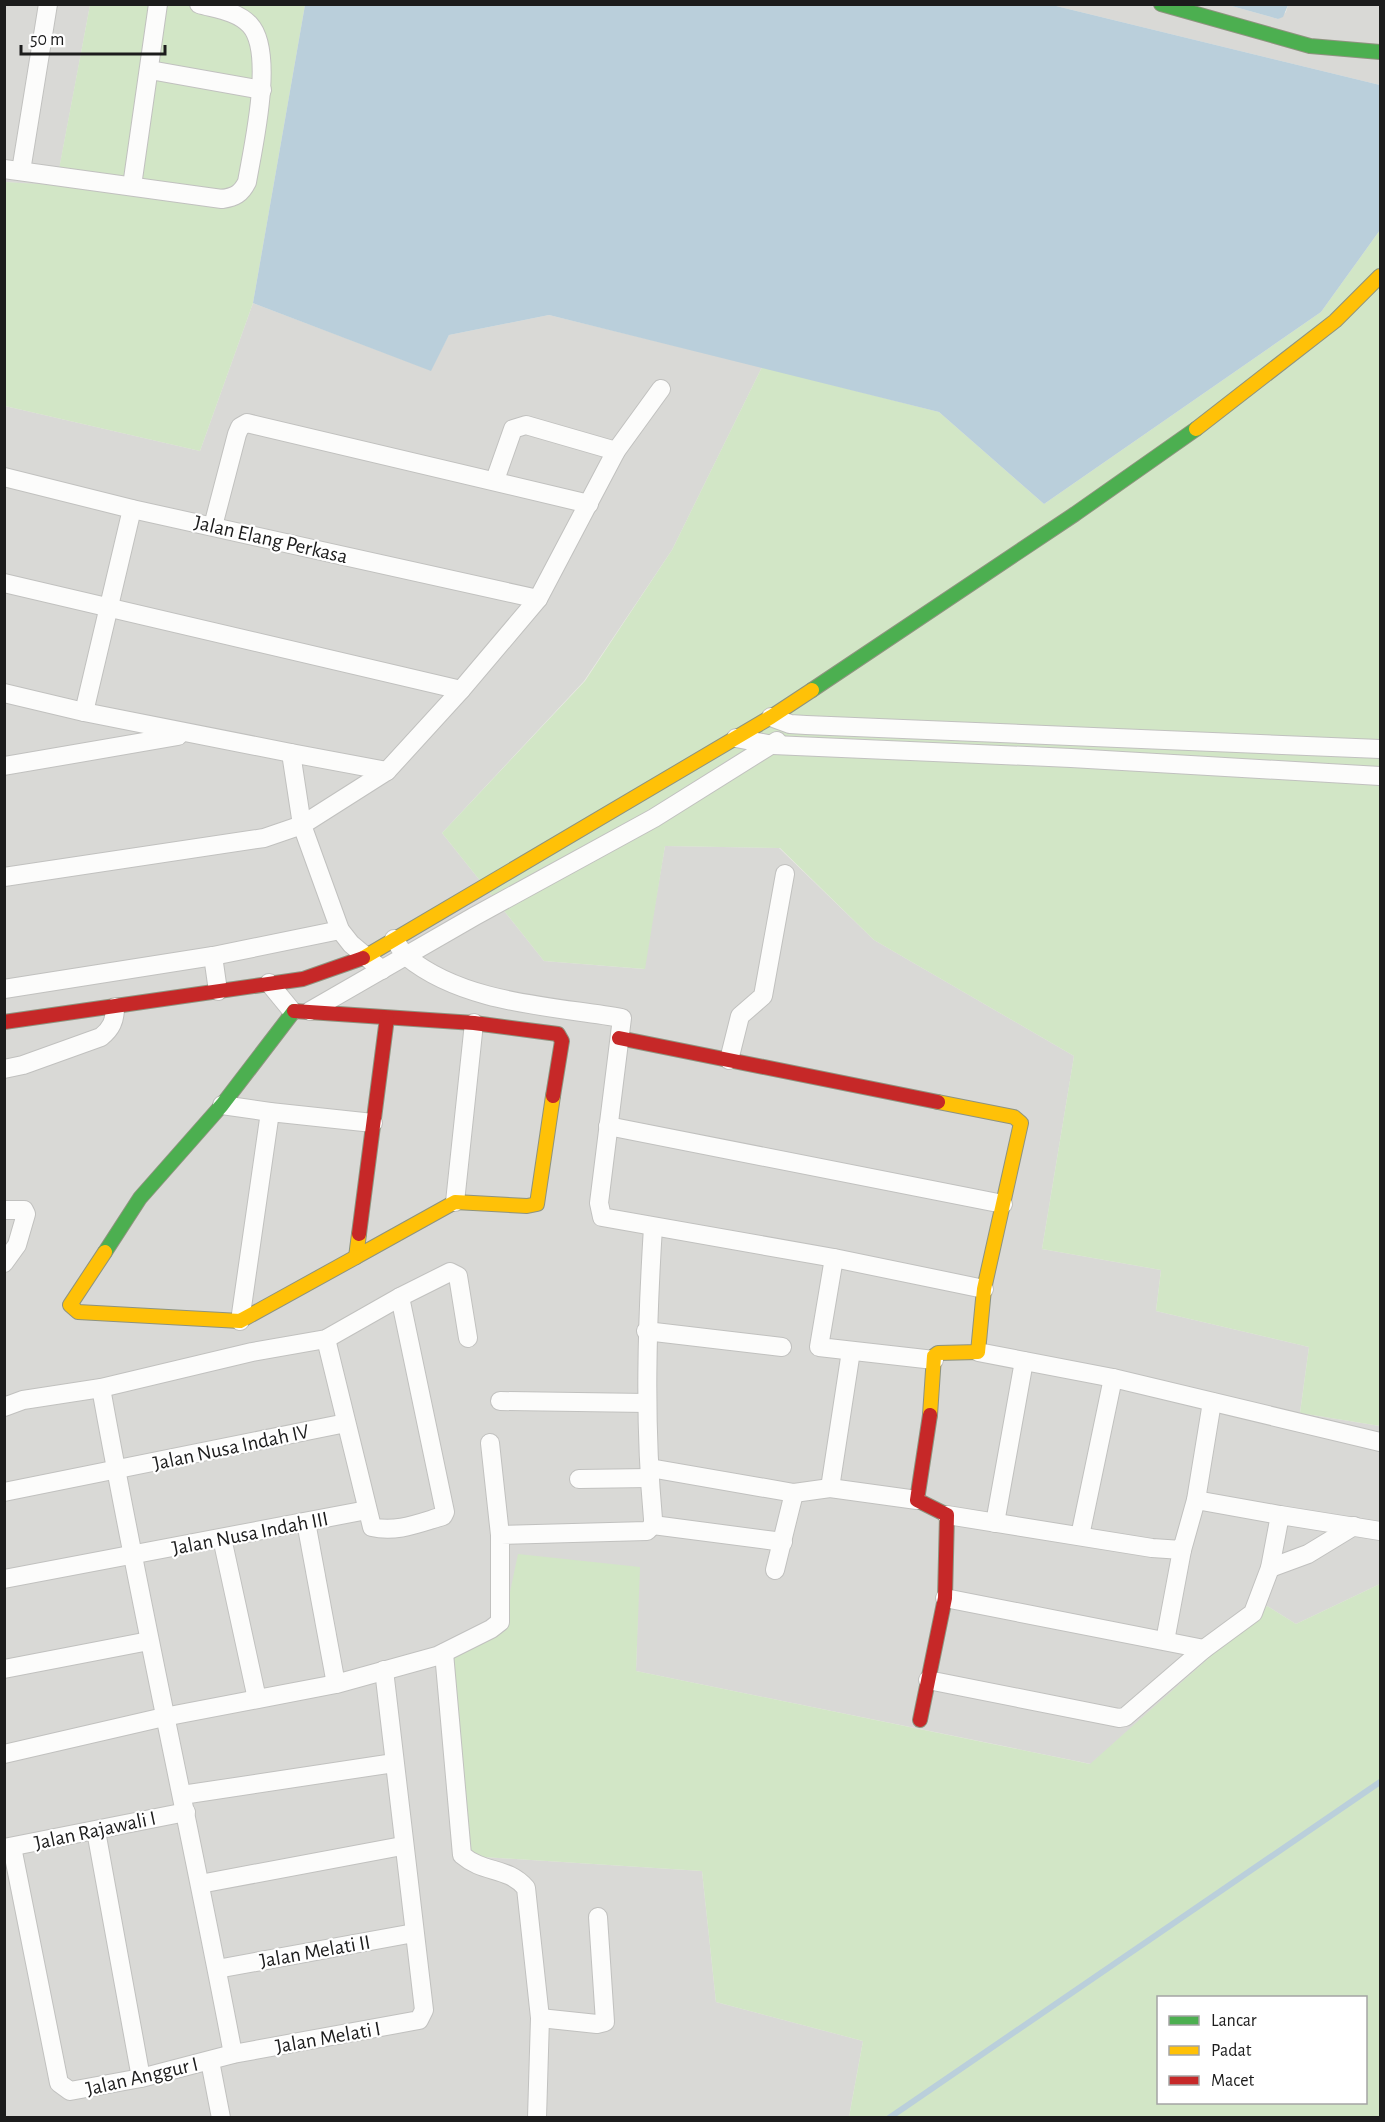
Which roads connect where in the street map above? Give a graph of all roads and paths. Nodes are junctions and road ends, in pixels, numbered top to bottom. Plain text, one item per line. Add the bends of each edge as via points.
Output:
1 (48, 4) edge
2 (158, 4) edge
3 (199, 4) edge
4 (1161, 4) edge
5 (1380, 52) edge
6 (150, 70) junction
7 (262, 90) junction
8 (13, 170) edge
9 (132, 186) junction
10 (1380, 276) edge
11 (661, 389) dead end
12 (616, 451) junction
13 (4, 477) edge
14 (495, 480) junction
15 (589, 504) junction
16 (132, 509) junction
17 (213, 526) junction
18 (4, 583) edge
19 (538, 599) junction
20 (110, 607) junction
21 (461, 690) junction
22 (4, 693) edge
23 (803, 696) junction
24 (84, 712) junction
25 (771, 717) junction
26 (790, 724) junction
27 (188, 734) junction
28 (1072, 736) junction
29 (736, 738) junction
30 (773, 745) junction
31 (1380, 749) edge
32 (291, 753) junction
33 (1071, 758) junction
34 (4, 766) edge
35 (387, 771) junction
36 (1380, 776) edge
37 (302, 825) junction
38 (785, 874) dead end
39 (4, 877) edge
40 (340, 930) junction
41 (394, 939) junction
42 (213, 956) junction
43 (406, 956) junction
44 (366, 957) junction
45 (382, 970) junction
46 (269, 983) junction
47 (4, 989) edge
48 (218, 991) junction
49 (115, 1007) junction
50 (301, 1011) junction
51 (387, 1017) junction
52 (4, 1022) edge
53 (474, 1023) junction
54 (619, 1038) junction
55 (729, 1060) junction
56 (4, 1069) edge
57 (222, 1105) junction
58 (270, 1112) junction
59 (373, 1123) junction
60 (608, 1126) junction
61 (455, 1202) junction
62 (1003, 1204) junction
63 (4, 1210) edge
64 (653, 1227) junction
65 (356, 1257) junction
66 (834, 1258) junction
67 (4, 1263) edge
68 (984, 1288) junction
69 (400, 1296) junction
70 (240, 1321) junction
71 (646, 1331) junction
72 (468, 1338) dead end
73 (326, 1339) junction
74 (782, 1347) dead end
75 (851, 1351) junction
76 (978, 1352) junction
77 (934, 1360) junction
78 (1024, 1361) junction
79 (1113, 1378) junction
80 (101, 1388) junction
81 (500, 1401) dead end
82 (1212, 1402) junction
83 (647, 1403) junction
84 (4, 1407) edge
85 (346, 1423) junction
86 (1380, 1442) edge
87 (490, 1443) dead end
88 (116, 1470) junction
89 (650, 1473) junction
90 (579, 1479) dead end
91 (830, 1488) junction
92 (4, 1492) edge
93 (794, 1493) junction
94 (917, 1500) junction
95 (1196, 1500) junction
96 (367, 1510) junction
97 (947, 1515) junction
98 (1281, 1515) junction
99 (306, 1522) junction
100 (995, 1523) junction
101 (653, 1525) junction
102 (1354, 1526) junction
103 (1380, 1531) edge
104 (500, 1535) junction
105 (1080, 1536) junction
106 (222, 1538) junction
107 (783, 1542) junction
108 (1182, 1550) junction
109 (133, 1556) junction
110 (1270, 1568) junction
111 (775, 1570) dead end
112 (4, 1579) edge
113 (945, 1598) junction
114 (149, 1641) junction
115 (1166, 1641) junction
116 (1204, 1648) junction
117 (444, 1653) junction
118 (4, 1669) edge
119 (384, 1670) junction
120 (928, 1680) junction
121 (336, 1684) junction
122 (257, 1699) junction
123 (164, 1717) junction
124 (920, 1720) dead end
125 (4, 1754) edge
126 (394, 1763) junction
127 (184, 1803) junction
128 (96, 1831) junction
129 (402, 1846) junction
130 (8, 1848) edge
131 (200, 1884) junction
132 (598, 1917) dead end
133 (414, 1933) junction
134 (217, 1969) junction
135 (540, 2018) junction
136 (233, 2054) junction
137 (210, 2061) junction
138 (141, 2078) junction
139 (221, 2118) edge
140 (537, 2118) edge

1 - 8 street
2 - 6 street
3 - 7 street via 236,15 249,24 260,44
4 - 5 street via 1310,46
6 - 7 street
6 - 9 street
7 - 9 street via 247,182 235,197 222,199
8 - 9 street
10 - 23 street via 1335,321 1198,427
11 - 12 street
12 - 14 street via 518,425 513,429
12 - 15 street
13 - 16 street, Jalan Elang Perkasa
14 - 15 street
14 - 17 street via 247,423 237,434
15 - 19 street
16 - 17 street, Jalan Elang Perkasa
16 - 20 street
17 - 19 street, Jalan Elang Perkasa
18 - 20 street
19 - 21 street
20 - 21 street
20 - 24 street
21 - 35 street
22 - 24 street
23 - 25 street
23 - 26 street
24 - 27 street
25 - 26 street
25 - 29 street
26 - 28 street
26 - 30 street
27 - 32 street
27 - 34 street
28 - 31 street
28 - 33 street
29 - 30 street
29 - 41 street
30 - 33 street
30 - 43 street via 614,841
32 - 35 street
32 - 37 street
33 - 36 street
35 - 37 street
37 - 39 street via 264,838
37 - 40 street
38 - 55 street via 763,996 740,1016
40 - 42 street
40 - 44 street
41 - 43 street
41 - 44 street
42 - 47 street
42 - 48 street
43 - 45 street
43 - 54 street via 477,992 622,1018
44 - 45 street
44 - 46 street via 333,972
45 - 50 street
46 - 48 street
46 - 50 street
48 - 49 street
49 - 52 street
49 - 56 street via 115,1018 101,1037
50 - 51 street
50 - 57 street
51 - 53 street
51 - 59 street
53 - 61 street
53 - 61 street via 553,1032 562,1041 537,1204
54 - 55 street
54 - 60 street
55 - 62 street via 1014,1117 1021,1123 1020,1135
57 - 58 street
57 - 70 street via 140,1198 70,1305 78,1312
58 - 59 street
58 - 70 street
59 - 65 street
60 - 62 street
60 - 64 street via 599,1214
61 - 65 street
62 - 68 street
63 - 67 street via 24,1210 26,1215 17,1245
64 - 66 street
64 - 71 street
65 - 70 street
66 - 68 street
66 - 75 street via 819,1347
68 - 76 street
69 - 72 street via 446,1273 455,1274
69 - 73 street
69 - 96 street via 445,1512 443,1516 385,1530 372,1527
71 - 74 street
71 - 83 street
73 - 80 street via 252,1352
73 - 85 street
75 - 77 street
75 - 91 street
76 - 77 street via 938,1353
76 - 78 street
77 - 94 street
78 - 79 street
78 - 100 street
79 - 82 street
79 - 105 street
80 - 84 street via 23,1400
80 - 88 street
81 - 83 street
82 - 86 street
82 - 95 street
83 - 89 street
85 - 88 street, Jalan Nusa Indah IV
85 - 96 street
87 - 104 street
88 - 92 street, Jalan Nusa Indah IV
88 - 109 street
89 - 90 street
89 - 93 street
89 - 101 street
91 - 93 street
91 - 94 street
93 - 107 street
94 - 97 street
95 - 98 street
95 - 108 street
96 - 99 street, Jalan Nusa Indah III
97 - 100 street
97 - 113 street
98 - 102 street
98 - 110 street
99 - 106 street, Jalan Nusa Indah III
99 - 121 street
100 - 105 street
101 - 104 street via 647,1531
101 - 107 street
102 - 103 street
102 - 110 street via 1308,1554
104 - 117 street via 500,1622
105 - 108 street
106 - 109 street, Jalan Nusa Indah III
106 - 122 street
107 - 111 street
108 - 115 street
109 - 112 street, Jalan Nusa Indah III
109 - 114 street
110 - 116 street via 1253,1612
113 - 115 street
113 - 120 street
114 - 118 street
114 - 123 street
115 - 116 street
116 - 120 street via 1125,1717 1119,1718
117 - 119 street
117 - 135 street via 462,1855 472,1864 516,1877 526,1888
119 - 121 street
119 - 126 street
120 - 124 street
121 - 122 street
122 - 123 street
123 - 125 street
123 - 127 street
126 - 127 street, Jalan Rajawali I
126 - 129 street
127 - 128 street, Jalan Rajawali I
127 - 131 street
128 - 130 street, Jalan Rajawali I
128 - 138 street
129 - 131 street
129 - 133 street
130 - 138 street, Jalan Anggur I via 59,2083 75,2091
131 - 134 street
132 - 135 street via 605,2022
133 - 134 street, Jalan Melati II
133 - 136 street, Jalan Melati I via 422,2018
134 - 136 street
135 - 140 street
136 - 137 street, Jalan Melati I
137 - 138 street, Jalan Anggur I
137 - 139 street

